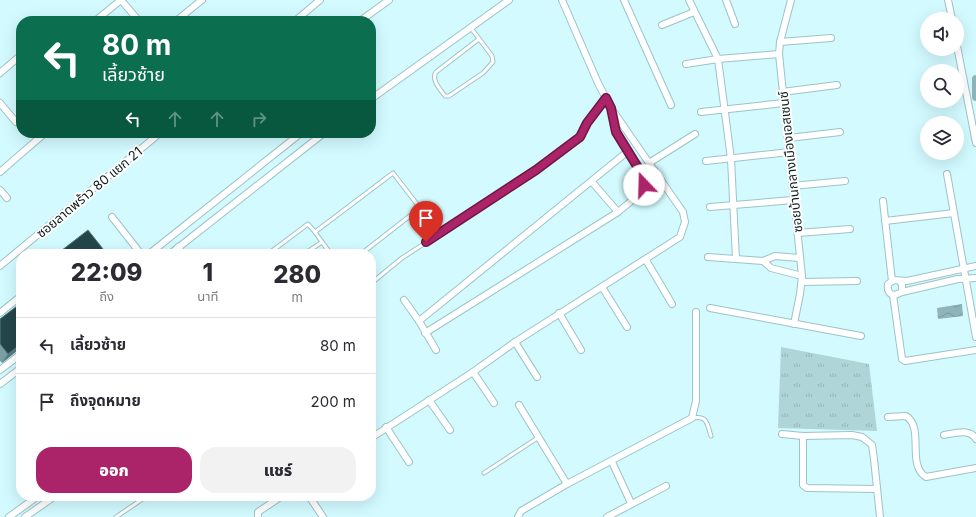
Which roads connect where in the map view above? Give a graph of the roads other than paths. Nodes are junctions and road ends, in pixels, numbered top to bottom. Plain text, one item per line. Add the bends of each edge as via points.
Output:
1 (121, 0) edge
2 (202, 0) edge
3 (320, 0) edge
4 (389, 0) edge
5 (509, 0) edge
6 (562, 0) edge
7 (624, 0) edge
8 (688, 0) edge
9 (726, 0) edge
10 (791, 0) edge
11 (948, 0) edge
12 (694, 12) junction
13 (951, 12) edge
14 (101, 16) edge
15 (135, 16) edge
16 (182, 16) edge
17 (301, 16) edge
18 (367, 16) edge
19 (735, 24) dead end
20 (662, 25) dead end
21 (471, 28) junction
22 (831, 38) dead end
23 (479, 39) junction
24 (780, 42) junction
25 (779, 54) junction
26 (959, 56) edge
27 (16, 59) edge
28 (718, 59) junction
29 (686, 64) dead end
30 (0, 73) edge
31 (837, 85) dead end
32 (782, 92) junction
33 (376, 95) edge
34 (606, 98) junction
35 (0, 103) edge
36 (784, 103) junction
37 (671, 105) dead end
38 (611, 108) junction
39 (724, 110) junction
40 (701, 112) dead end
41 (16, 122) dead end
42 (840, 132) dead end
43 (695, 134) dead end
44 (39, 138) edge
45 (154, 138) edge
46 (295, 138) edge
47 (318, 138) edge
48 (789, 138) junction
49 (976, 143) edge
50 (627, 152) junction
51 (790, 152) junction
52 (731, 158) junction
53 (706, 162) dead end
54 (648, 163) junction
55 (0, 172) edge
56 (947, 174) dead end
57 (845, 181) dead end
58 (592, 182) junction
59 (792, 186) junction
60 (0, 190) edge
61 (7, 198) dead end
62 (793, 200) junction
63 (883, 201) dead end
64 (733, 205) junction
65 (710, 207) dead end
66 (618, 212) junction
67 (954, 213) junction
68 (112, 218) dead end
69 (886, 221) junction
70 (850, 229) dead end
71 (315, 232) junction
72 (798, 233) junction
73 (322, 242) junction
74 (178, 247) joint
75 (20, 249) edge
76 (137, 249) edge
77 (155, 249) edge
78 (176, 249) edge
79 (275, 249) edge
80 (312, 249) edge
81 (327, 249) edge
82 (367, 249) edge
83 (16, 253) edge
84 (708, 257) dead end
85 (799, 258) junction
86 (736, 259) junction
87 (646, 260) junction
88 (763, 261) junction
89 (0, 266) edge
90 (976, 266) edge
91 (964, 270) junction
92 (976, 278) edge
93 (376, 279) edge
94 (802, 279) junction
95 (965, 279) junction
96 (857, 281) dead end
97 (892, 281) junction
98 (899, 281) junction
99 (602, 287) junction
100 (902, 292) junction
101 (893, 295) junction
102 (16, 300) edge
103 (404, 300) dead end
104 (672, 304) dead end
105 (710, 308) dead end
106 (696, 312) dead end
107 (0, 313) edge
108 (559, 314) junction
109 (419, 321) junction
110 (794, 324) junction
111 (627, 328) dead end
112 (425, 334) junction
113 (860, 336) dead end
114 (976, 337) edge
115 (515, 342) junction
116 (436, 350) dead end
117 (581, 350) dead end
118 (976, 350) edge
119 (16, 358) edge
120 (0, 370) edge
121 (16, 372) edge
122 (473, 372) junction
123 (537, 377) dead end
124 (0, 384) edge
125 (429, 400) junction
126 (494, 403) dead end
127 (519, 405) dead end
128 (888, 417) dead end
129 (692, 418) junction
130 (386, 427) junction
131 (450, 430) dead end
132 (376, 434) edge
133 (782, 434) dead end
134 (944, 435) dead end
135 (711, 436) dead end
136 (803, 436) junction
137 (539, 437) junction
138 (976, 439) edge
139 (409, 462) dead end
140 (612, 462) junction
141 (976, 468) edge
142 (484, 473) dead end
143 (567, 484) junction
144 (666, 486) dead end
145 (877, 489) junction
146 (31, 501) edge
147 (48, 501) edge
148 (140, 501) edge
149 (312, 501) edge
150 (272, 502) edge
151 (631, 503) junction
152 (617, 511) junction
153 (9, 517) edge
154 (26, 517) edge
155 (116, 517) edge
156 (258, 517) edge
157 (323, 517) edge
158 (518, 517) edge
159 (606, 517) edge
160 (621, 517) edge
161 (880, 517) edge

1 - 14 street
1 - 15 street
2 - 16 street
3 - 17 street
4 - 18 street
5 - 21 street
6 - 34 street
7 - 37 street
8 - 12 street
9 - 19 street
10 - 24 street, ซอยบ้านกลางเมืองเอสเซนซ์
11 - 13 street
12 - 20 street
12 - 28 street
21 - 23 lane
21 - 33 street
22 - 24 street
23 - 23 lane via 492,56 492,64 480,75 449,96 445,96 433,76
24 - 25 street, ซอยบ้านกลางเมืองเอสเซนซ์
25 - 28 street
25 - 32 street, ซอยบ้านกลางเมืองเอสเซนซ์
26 - 49 street
27 - 30 street
28 - 29 street
28 - 39 street
31 - 32 street
32 - 36 street, ซอยบ้านกลางเมืองเอสเซนซ์
34 - 38 street
34 - 93 lane via 580,137 536,170 402,258
35 - 41 street
36 - 39 street
36 - 48 street, ซอยบ้านกลางเมืองเอสเซนซ์
38 - 50 street via 616,132
38 - 54 street
39 - 40 street
39 - 52 street
42 - 48 street
43 - 54 street
44 - 55 street
45 - 75 street, ซอยลาดพร้าว 80 แยก 21
46 - 77 street
47 - 74 street
48 - 51 street, ซอยบ้านกลางเมืองเอสเซนซ์
50 - 58 street
50 - 66 street via 645,179 641,193
51 - 52 street
51 - 59 street, ซอยบ้านกลางเมืองเอสเซนซ์
52 - 53 street
52 - 64 street
54 - 87 street via 683,212 686,222 680,237
56 - 67 street
57 - 59 street
58 - 66 street
58 - 109 street
59 - 62 street, ซอยบ้านกลางเมืองเอสเซนซ์
60 - 61 street
62 - 64 street
62 - 72 street, ซอยบ้านกลางเมืองเอสเซนซ์
63 - 69 street
64 - 65 street
64 - 86 street
66 - 112 street
67 - 69 street
67 - 91 street
68 - 76 street
69 - 97 street
70 - 72 street
71 - 73 lane
71 - 79 lane via 308,224
71 - 82 lane via 393,173 420,208
72 - 85 street, ซอยบ้านกลางเมืองเอสเซนซ์
73 - 80 lane
73 - 81 lane
74 - 78 street
83 - 89 street, ซอยลาดพร้าว 80 แยก 21
84 - 86 street
85 - 88 street via 775,256
85 - 94 street, ซอยบ้านกลางเมืองเอสเซนซ์
86 - 88 street
87 - 99 street
87 - 104 street
88 - 94 street via 771,268
90 - 91 street
91 - 95 street
91 - 98 street
92 - 95 street
94 - 96 street
94 - 110 street, ซอยบ้านกลางเมืองเอสเซนซ์
95 - 100 street
95 - 114 street
97 - 98 street
97 - 101 street via 888,284 888,290
98 - 100 street via 902,284
99 - 108 street
99 - 111 street
100 - 101 street
101 - 118 street via 902,359 905,361
102 - 107 street
103 - 109 street
105 - 110 street
106 - 129 street via 696,401
108 - 115 street
108 - 117 street
109 - 112 street
110 - 113 street
112 - 116 street
115 - 122 street
115 - 123 street
119 - 120 street
121 - 124 street
122 - 125 street
122 - 126 street
125 - 130 street
125 - 131 street
127 - 137 street
128 - 141 street via 906,416 913,423 919,470 926,477
129 - 135 lane via 704,419 708,423
129 - 140 street
130 - 132 street
130 - 139 street
133 - 136 street
134 - 138 street via 968,432
136 - 145 street via 862,437 872,445
136 - 145 street via 802,478 803,485 807,488
137 - 142 lane
137 - 143 street
140 - 143 street
140 - 151 street
143 - 158 street via 521,511
144 - 151 street
145 - 161 street
146 - 153 street
147 - 154 street
148 - 155 lane
149 - 157 street
150 - 156 street via 258,512
151 - 152 street
152 - 159 street
152 - 160 street

